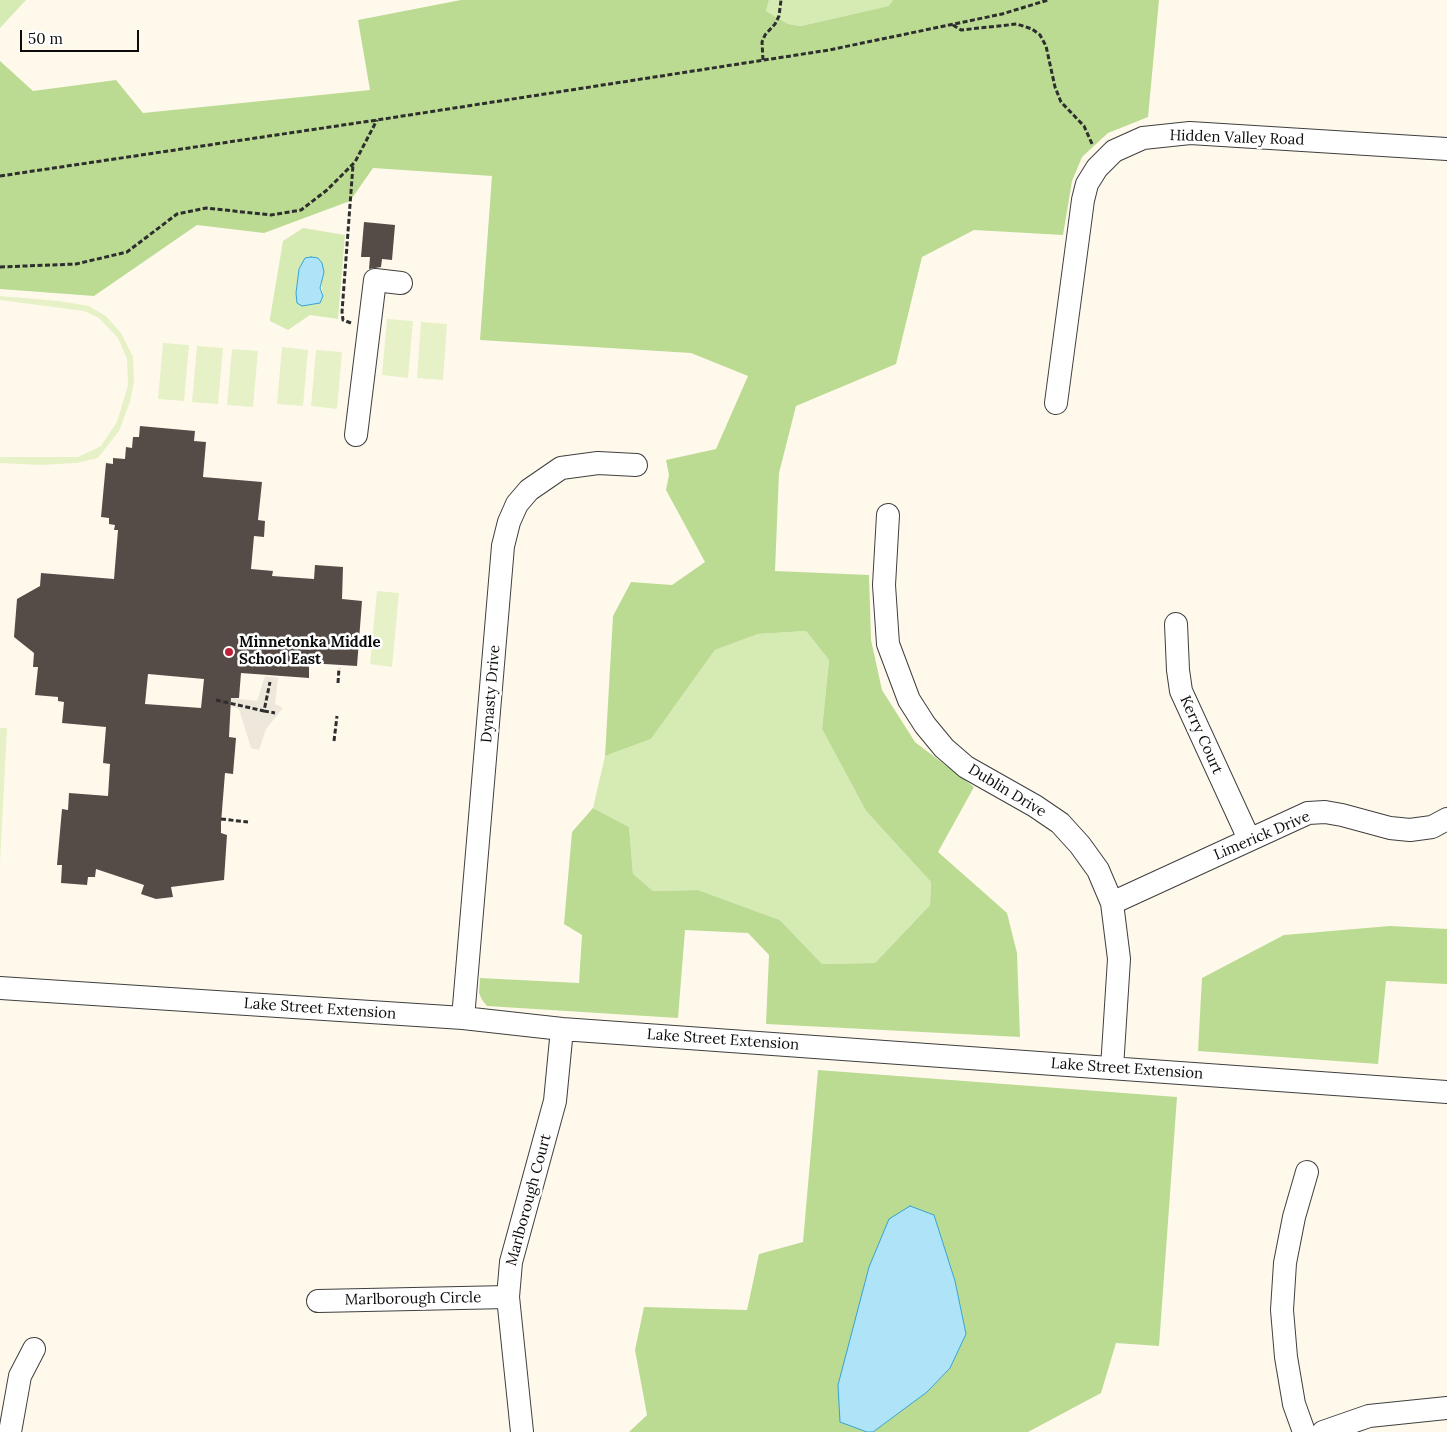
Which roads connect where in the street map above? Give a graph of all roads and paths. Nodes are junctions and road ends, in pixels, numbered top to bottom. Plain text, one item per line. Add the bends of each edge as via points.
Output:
1 (781, 0) edge
2 (1048, 0) edge
3 (953, 25) junction
4 (763, 60) junction
5 (378, 120) junction
6 (1447, 149) edge
7 (353, 164) junction
8 (1097, 168) junction
9 (0, 176) edge
10 (0, 267) edge
11 (401, 283) dead end
12 (369, 332) junction
13 (1056, 403) dead end
14 (356, 435) dead end
15 (636, 465) dead end
16 (888, 515) dead end
17 (1176, 624) dead end
18 (339, 668) dead end
19 (270, 682) dead end
20 (338, 682) dead end
21 (216, 700) dead end
22 (264, 711) junction
23 (275, 714) dead end
24 (337, 716) dead end
25 (334, 741) dead end
26 (221, 819) dead end
27 (1447, 819) edge
28 (248, 822) dead end
29 (1249, 840) junction
30 (1112, 903) junction
31 (0, 988) edge
32 (463, 1018) junction
33 (562, 1029) junction
34 (1112, 1068) junction
35 (1447, 1092) edge
36 (1307, 1172) dead end
37 (508, 1297) junction
38 (318, 1301) dead end
39 (34, 1349) dead end
40 (1447, 1408) edge
41 (1397, 1423) edge
42 (10, 1432) edge
43 (522, 1432) edge
44 (1304, 1432) edge
45 (1323, 1432) edge

1 - 4 path via 779,16 762,42
2 - 3 path
3 - 4 path
3 - 8 path via 961,30 1017,24 1040,35 1061,102 1084,126 1093,145 1092,157
4 - 5 path
5 - 7 path
5 - 9 path
6 - 8 street, Hidden Valley Road via 1166,134 1131,142 1114,151
7 - 10 path via 328,190 301,210 272,214 206,208 177,214 127,252 76,264
7 - 12 path via 342,312 344,320
8 - 13 street, Hidden Valley Road via 1086,184 1083,200
11 - 12 street via 375,280
12 - 14 street
15 - 32 street, Dynasty Drive via 598,463 561,468 529,490 509,522 503,546
16 - 30 street, Dublin Drive via 884,585 888,644 909,700 944,748 966,767 1060,823 1098,870
17 - 29 street, Kerry Court via 1181,691
18 - 20 path
19 - 22 path
21 - 22 path
22 - 23 path
24 - 25 path
26 - 28 path
27 - 29 street, Limerick Drive via 1432,827 1410,830 1325,812 1308,813
29 - 30 street, Limerick Drive
30 - 34 street, Dublin Drive via 1119,959
31 - 32 street, Lake Street Extension
32 - 33 street, Lake Street Extension
33 - 34 street, Lake Street Extension
33 - 37 street, Marlborough Court via 555,1101 511,1262
34 - 35 street, Lake Street Extension
36 - 44 street via 1285,1263 1282,1310 1294,1404
37 - 38 street, Marlborough Circle
37 - 43 street, Marlborough Court
39 - 42 street via 20,1376
40 - 41 street
41 - 45 street via 1370,1416

